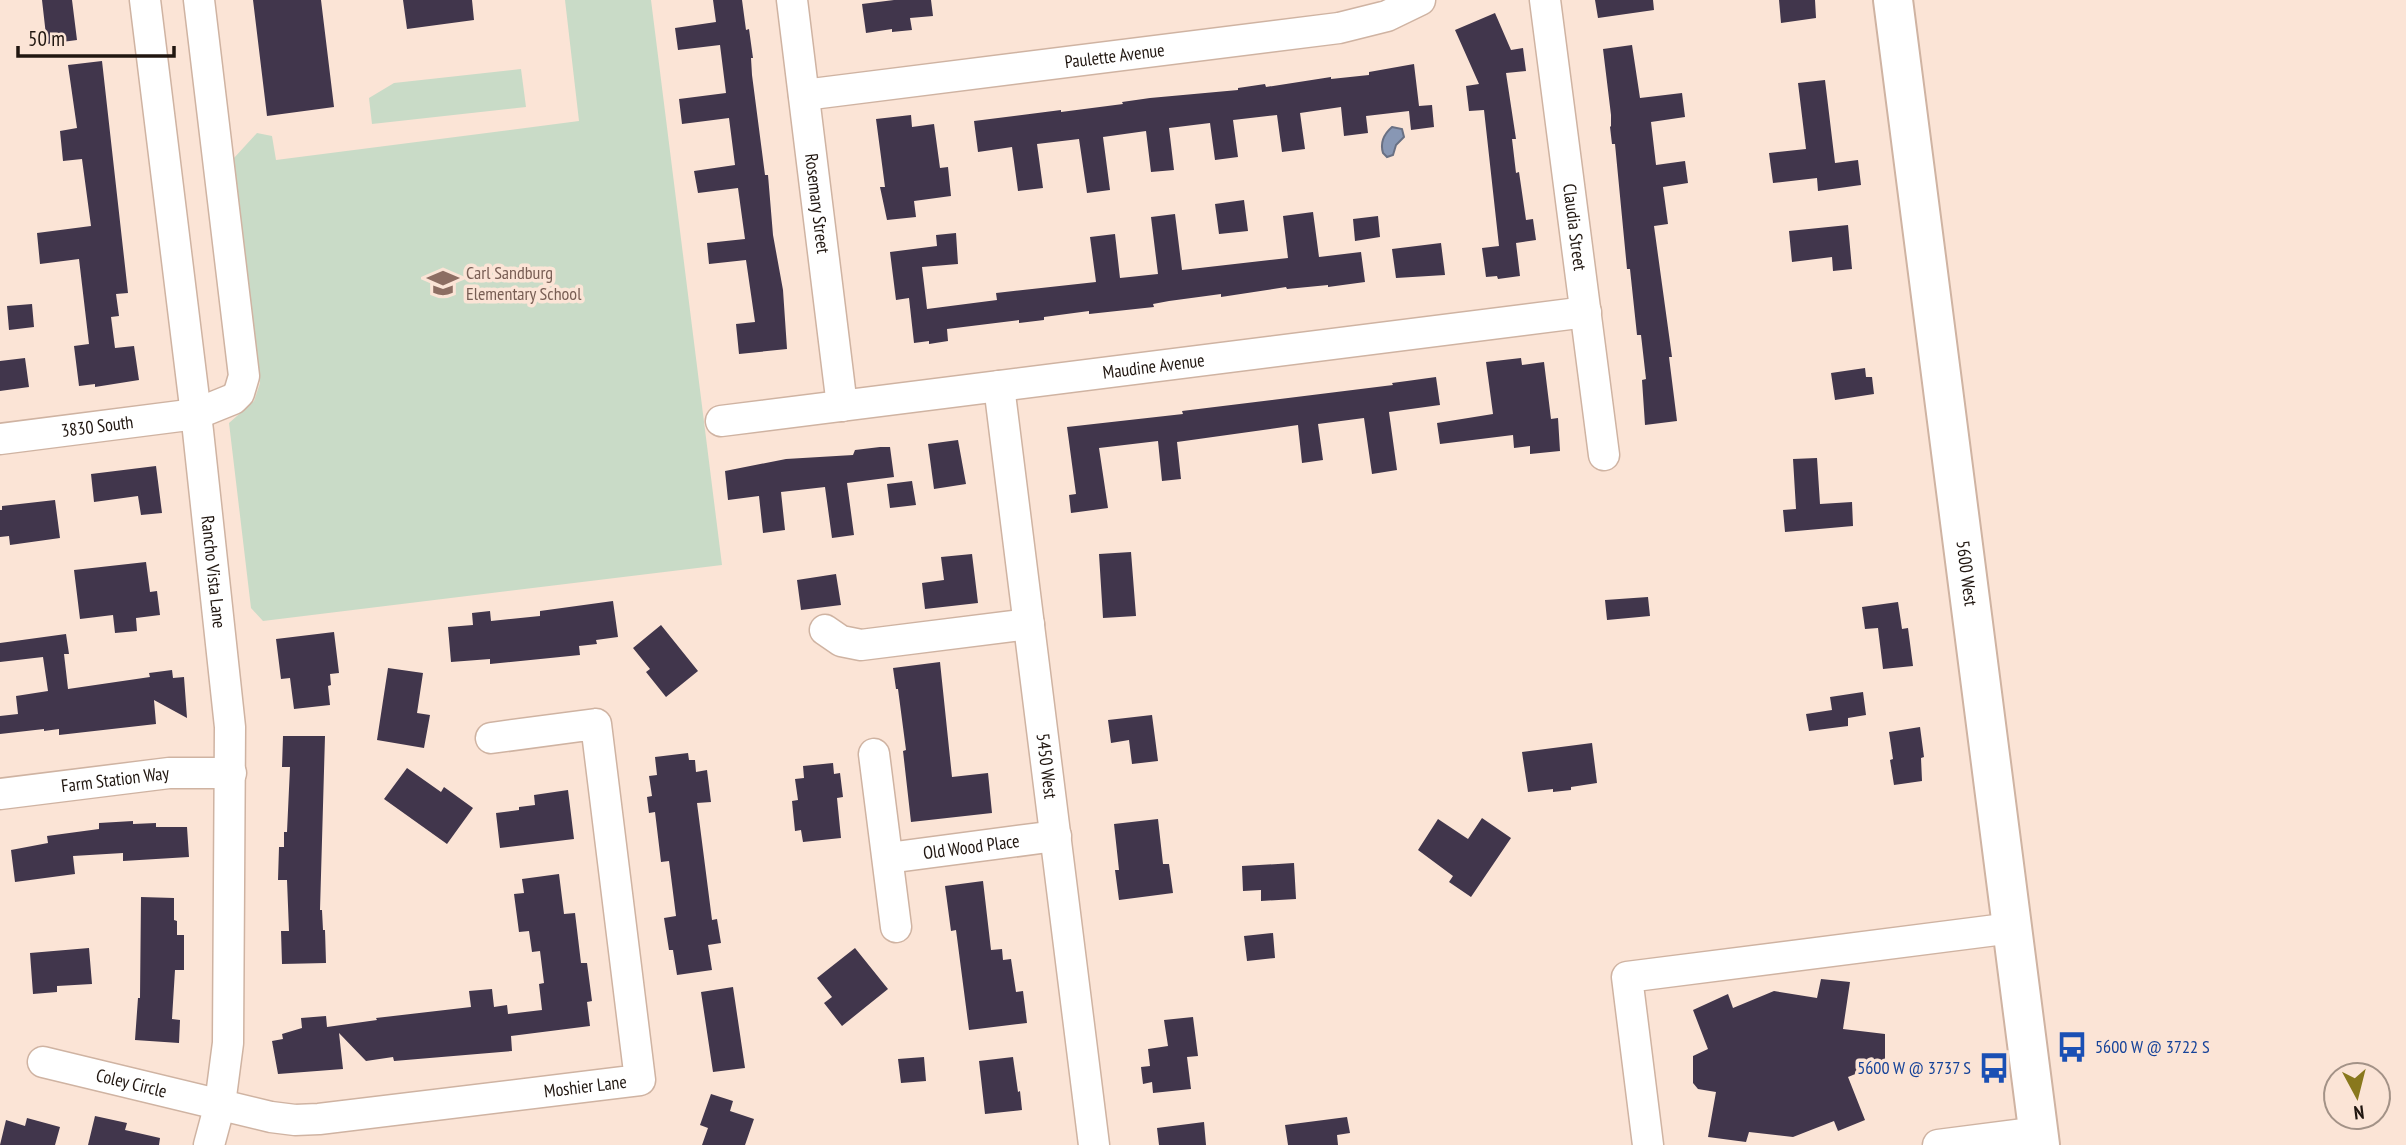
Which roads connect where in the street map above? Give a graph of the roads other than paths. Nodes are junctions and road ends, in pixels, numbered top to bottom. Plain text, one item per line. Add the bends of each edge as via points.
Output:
1 (145, 0) edge
2 (199, 0) edge
3 (792, 0) edge
4 (1420, 0) edge
5 (1545, 0) edge
6 (1893, 0) edge
7 (803, 94) junction
8 (1586, 312) junction
9 (999, 386) junction
10 (842, 406) junction
11 (196, 414) junction
12 (721, 421) dead end
13 (0, 439) edge
14 (1604, 456) dead end
15 (1029, 624) junction
16 (825, 630) dead end
17 (491, 738) dead end
18 (874, 754) dead end
19 (231, 773) junction
20 (0, 794) edge
21 (1056, 836) junction
22 (888, 858) junction
23 (897, 927) dead end
24 (2012, 928) junction
25 (43, 1062) dead end
26 (220, 1104) junction
27 (2039, 1139) edge
28 (209, 1145) edge
29 (1094, 1145) edge
30 (1648, 1145) edge
31 (1938, 1145) edge

1 - 11 street, Rancho Vista Lane
2 - 11 street, 3830 South via 244,376 233,399
3 - 7 street, Rosemary Street
4 - 7 street, Paulette Avenue via 1387,16 1339,28
5 - 8 street, Claudia Street
6 - 24 main road, 5600 West
7 - 10 street, Rosemary Street
8 - 9 street, Maudine Avenue
8 - 14 street, Claudia Street
9 - 10 street, Maudine Avenue
9 - 15 street, 5450 West
10 - 12 street, Maudine Avenue
11 - 13 street, 3830 South
11 - 19 street, Rancho Vista Lane via 229,704
15 - 16 street via 861,645 841,641
15 - 21 street, 5450 West
17 - 26 street, Moshier Lane via 596,724 640,1080 307,1120
18 - 22 street
19 - 20 street, Farm Station Way via 169,773
19 - 26 street, Rancho Vista Lane via 229,1018
21 - 22 street, Old Wood Place
21 - 29 street, 5450 West
22 - 23 street
24 - 27 main road, 5600 West
24 - 30 street via 1627,976
25 - 26 street, Coley Circle
26 - 28 street, Rancho Vista Lane
27 - 31 street

